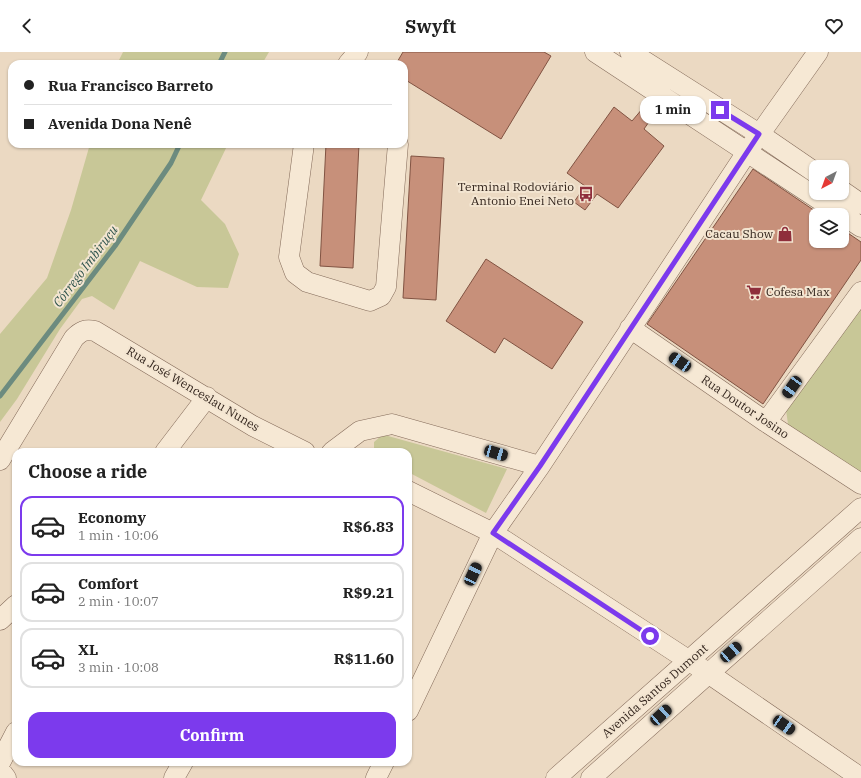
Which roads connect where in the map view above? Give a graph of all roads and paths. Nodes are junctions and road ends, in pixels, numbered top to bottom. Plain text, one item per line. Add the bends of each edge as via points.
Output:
1 (358, 52) edge
2 (595, 52) edge
3 (630, 52) edge
4 (818, 52) edge
5 (351, 60) edge
6 (759, 134) junction
7 (303, 148) edge
8 (398, 148) edge
9 (747, 152) junction
10 (809, 168) edge
11 (849, 196) edge
12 (861, 204) edge
13 (861, 227) edge
14 (861, 292) edge
15 (630, 328) junction
16 (207, 397) junction
17 (766, 422) junction
18 (168, 448) edge
19 (295, 448) edge
20 (337, 448) edge
21 (0, 460) edge
22 (540, 466) junction
23 (861, 484) edge
24 (412, 493) edge
25 (861, 508) edge
26 (493, 533) junction
27 (861, 538) edge
28 (12, 609) edge
29 (0, 620) edge
30 (689, 661) junction
31 (708, 673) junction
32 (412, 703) edge
33 (12, 740) edge
34 (0, 763) edge
35 (181, 766) edge
36 (382, 766) edge
37 (0, 770) edge
38 (6, 778) edge
39 (174, 778) edge
40 (376, 778) edge
41 (556, 778) edge
42 (591, 778) edge
43 (861, 778) edge

1 - 5 street
2 - 9 street
3 - 6 street
4 - 6 street
6 - 9 street
6 - 10 street
7 - 8 street via 289,257 295,273 307,282 370,301 381,296 386,287
9 - 13 street
9 - 15 street
11 - 12 street
14 - 17 street
15 - 17 street, Rua Doutor Josino
15 - 22 street
16 - 18 street
16 - 19 street, Rua José Wenceslau Nunes via 253,426
16 - 21 street, Rua José Wenceslau Nunes via 95,331 87,329 74,338
17 - 23 street, Rua Doutor Josino
20 - 22 street via 360,430 392,424
22 - 26 street
24 - 26 street
25 - 30 street, Avenida Santos Dumont
26 - 30 street
26 - 32 street
27 - 31 street, Avenida Santos Dumont
28 - 29 street
30 - 31 street
30 - 41 street, Avenida Santos Dumont
31 - 42 street, Avenida Santos Dumont
31 - 43 street
33 - 34 street
35 - 39 street
36 - 40 street
37 - 38 street

